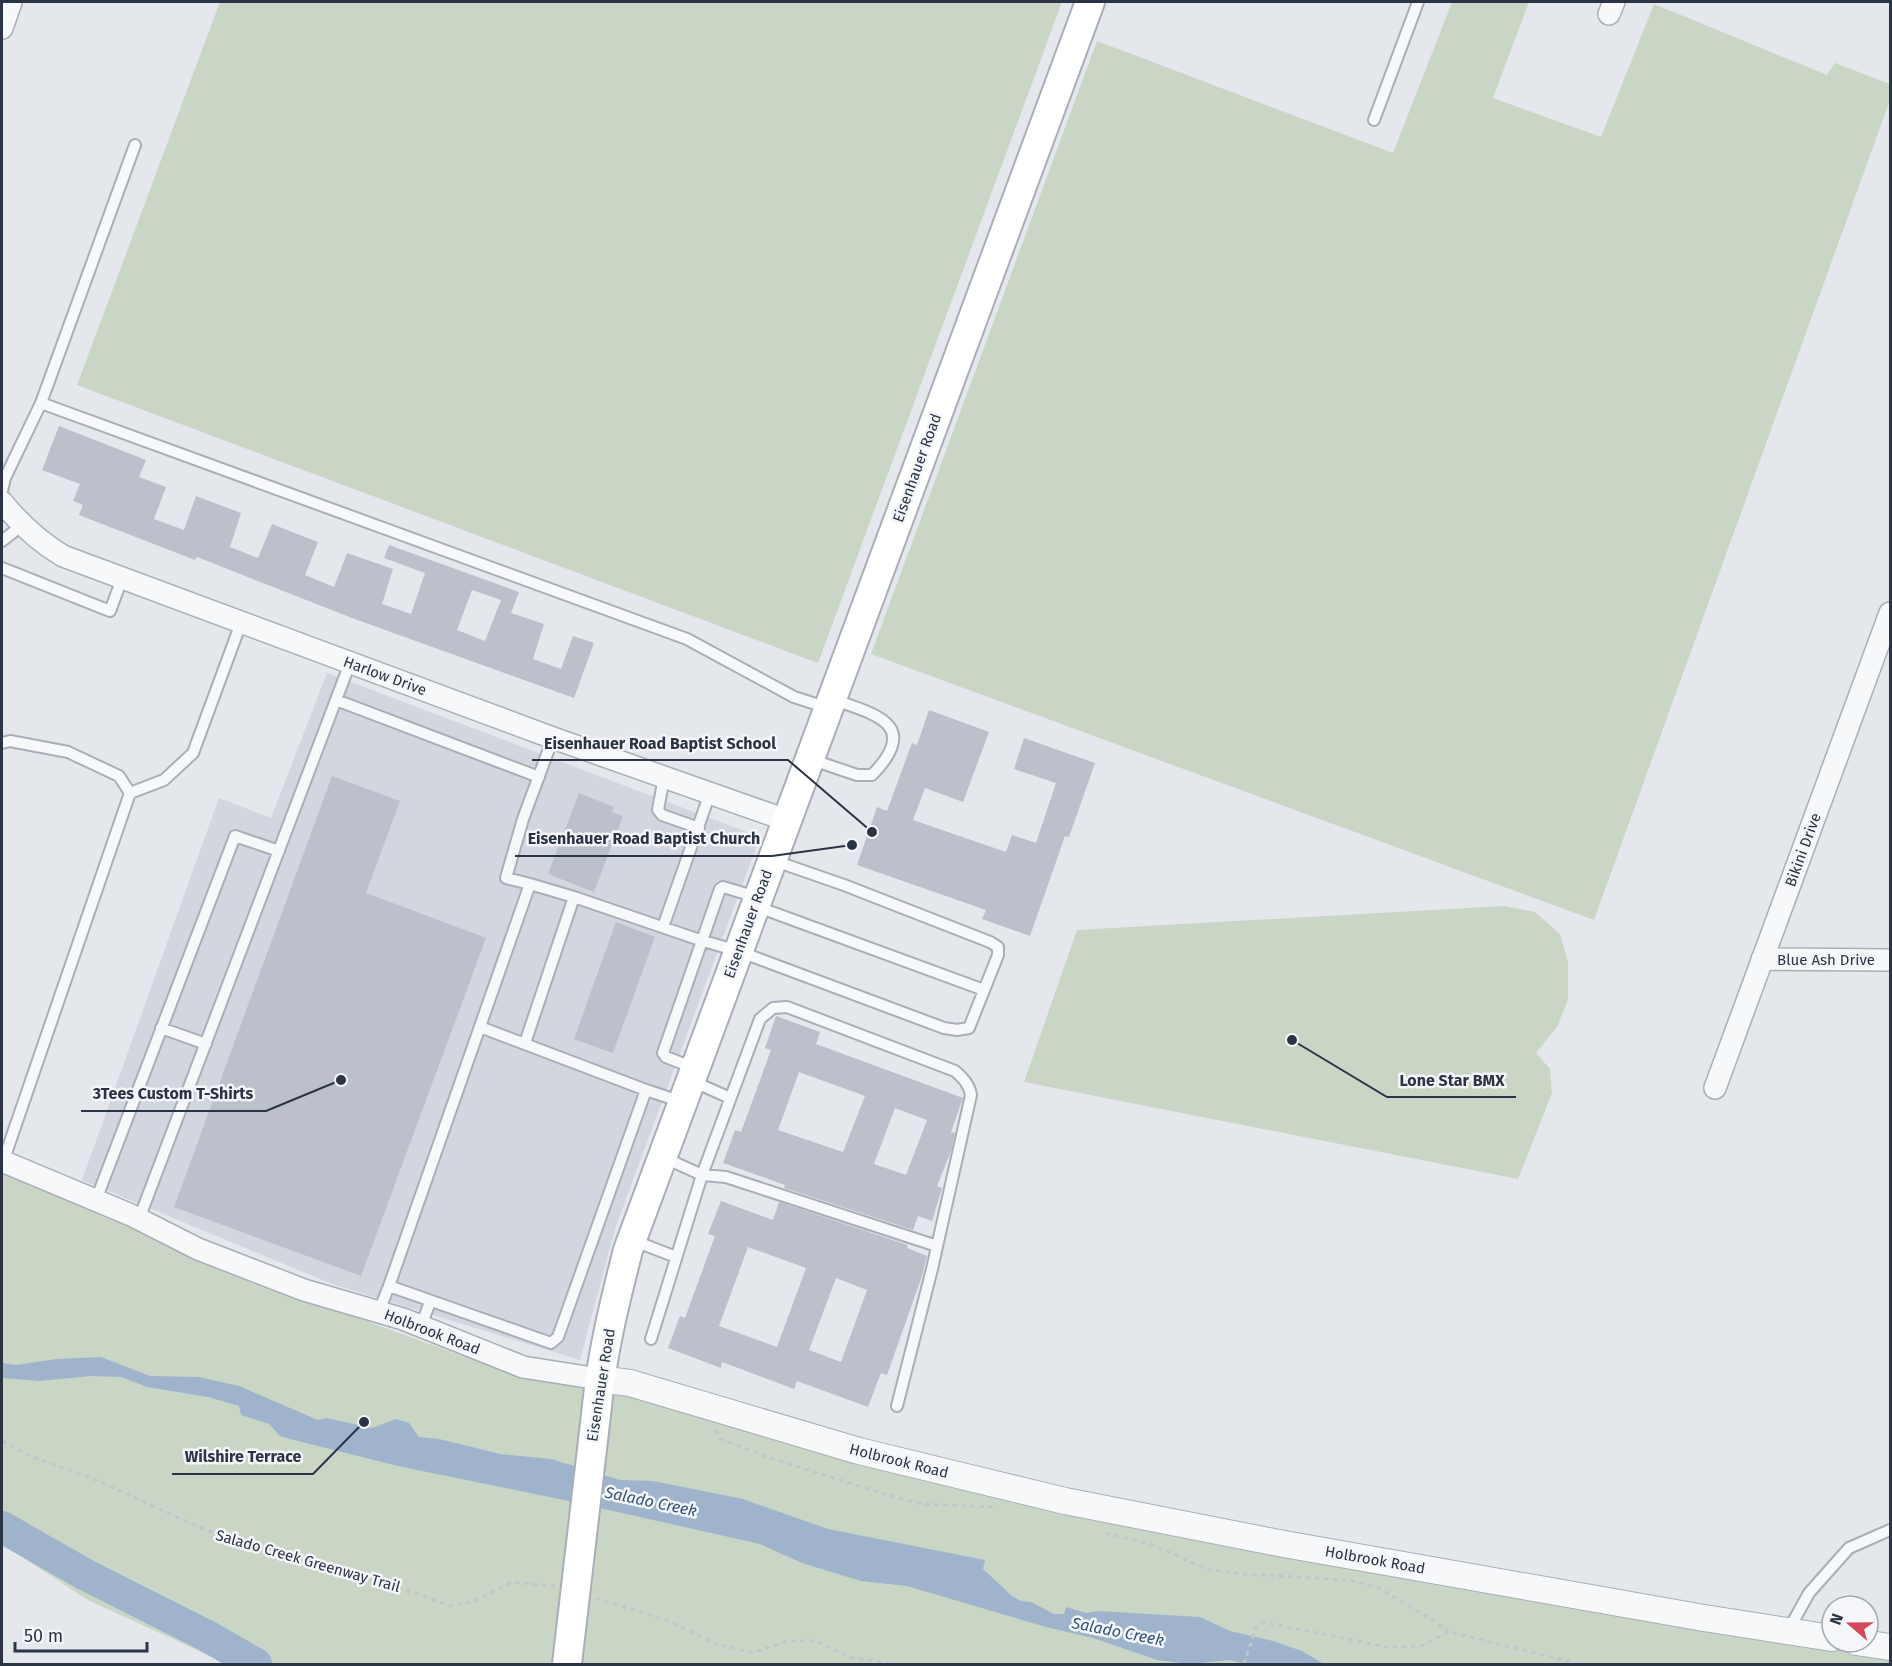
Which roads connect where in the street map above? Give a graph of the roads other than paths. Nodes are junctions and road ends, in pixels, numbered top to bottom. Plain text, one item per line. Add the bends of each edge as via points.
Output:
1 (11, 2) edge
2 (1090, 2) edge
3 (1418, 2) edge
4 (2, 28) edge
5 (1374, 120) dead end
6 (135, 145) dead end
7 (41, 403) junction
8 (2, 491) edge
9 (2, 502) edge
10 (21, 526) junction
11 (2, 541) edge
12 (2, 568) edge
13 (122, 579) junction
14 (1890, 613) edge
15 (241, 623) junction
16 (350, 663) junction
17 (336, 700) junction
18 (830, 703) junction
19 (553, 738) junction
20 (2, 743) edge
21 (809, 758) junction
22 (539, 777) junction
23 (664, 777) junction
24 (130, 793) junction
25 (710, 793) junction
26 (786, 820) junction
27 (699, 828) junction
28 (279, 851) junction
29 (771, 860) junction
30 (530, 884) junction
31 (574, 897) junction
32 (756, 902) junction
33 (663, 927) junction
34 (700, 940) junction
35 (738, 951) junction
36 (1762, 959) junction
37 (1890, 960) edge
38 (984, 990) junction
39 (480, 1027) junction
40 (161, 1028) junction
41 (525, 1043) junction
42 (206, 1044) junction
43 (689, 1084) junction
44 (1715, 1088) dead end
45 (646, 1090) junction
46 (730, 1098) junction
47 (662, 1157) junction
48 (2, 1161) edge
49 (702, 1175) junction
50 (96, 1200) junction
51 (139, 1219) junction
52 (632, 1240) junction
53 (937, 1246) junction
54 (676, 1257) junction
55 (389, 1286) junction
56 (430, 1302) junction
57 (379, 1311) junction
58 (421, 1326) junction
59 (651, 1339) dead end
60 (598, 1393) junction
61 (897, 1406) dead end
62 (1890, 1530) edge
63 (1788, 1631) junction
64 (1820, 1636) edge
65 (567, 1665) edge

1 - 4 street
2 - 18 main road, Eisenhauer Road
3 - 5 lane
6 - 7 lane
7 - 8 lane
7 - 18 lane via 687,639 794,697
9 - 10 street, Harlow Drive
10 - 11 lane
10 - 13 street, Harlow Drive via 63,556
12 - 13 lane via 110,611
13 - 15 street, Harlow Drive
14 - 36 street, Bikini Drive
15 - 16 street, Harlow Drive
15 - 24 lane via 193,753 164,780
16 - 17 lane
16 - 19 street, Harlow Drive
17 - 22 lane
17 - 28 lane
18 - 21 main road, Eisenhauer Road
18 - 21 lane via 880,717 893,734 892,743 885,760 872,775 857,775
19 - 22 lane
19 - 23 street, Harlow Drive
20 - 24 lane via 10,741 68,752 119,776
21 - 26 main road, Eisenhauer Road
22 - 30 lane via 506,878
23 - 25 street, Harlow Drive
23 - 27 lane via 658,810
24 - 48 lane
25 - 26 street, Harlow Drive
25 - 27 lane
26 - 29 main road, Eisenhauer Road
27 - 33 lane
28 - 40 lane via 235,836
28 - 42 lane
29 - 32 main road, Eisenhauer Road
29 - 38 lane via 990,942 998,947 998,956
30 - 31 lane
30 - 39 lane
31 - 33 lane
31 - 41 lane
32 - 34 lane via 720,889
32 - 35 main road, Eisenhauer Road
32 - 38 lane
33 - 34 lane
34 - 35 lane
34 - 43 lane via 663,1053
35 - 38 lane via 944,1028 969,1028
35 - 43 main road, Eisenhauer Road
36 - 37 street, Blue Ash Drive
36 - 44 street, Bikini Drive
39 - 41 lane
39 - 55 lane
40 - 42 lane
40 - 50 lane
41 - 45 lane
42 - 51 lane
43 - 45 lane
43 - 46 lane
43 - 47 main road, Eisenhauer Road
45 - 56 lane via 558,1337 551,1343
46 - 49 lane
46 - 53 lane via 760,1019 773,1008 787,1007 956,1071 971,1095
47 - 49 lane
47 - 52 main road, Eisenhauer Road
48 - 50 street, Holbrook Road
49 - 53 lane via 726,1177
49 - 54 lane
50 - 51 street, Holbrook Road
51 - 57 street, Holbrook Road via 198,1249 304,1290
52 - 54 lane
52 - 60 main road, Eisenhauer Road via 615,1299
53 - 61 lane
54 - 59 lane
55 - 56 lane
55 - 57 lane
56 - 58 lane
57 - 58 street, Holbrook Road
58 - 60 street, Holbrook Road
60 - 63 street, Holbrook Road via 630,1383 859,1451 1065,1501 1284,1544
60 - 65 main road, Eisenhauer Road, bridge
62 - 63 lane via 1849,1548 1809,1593
63 - 64 street, Holbrook Road

